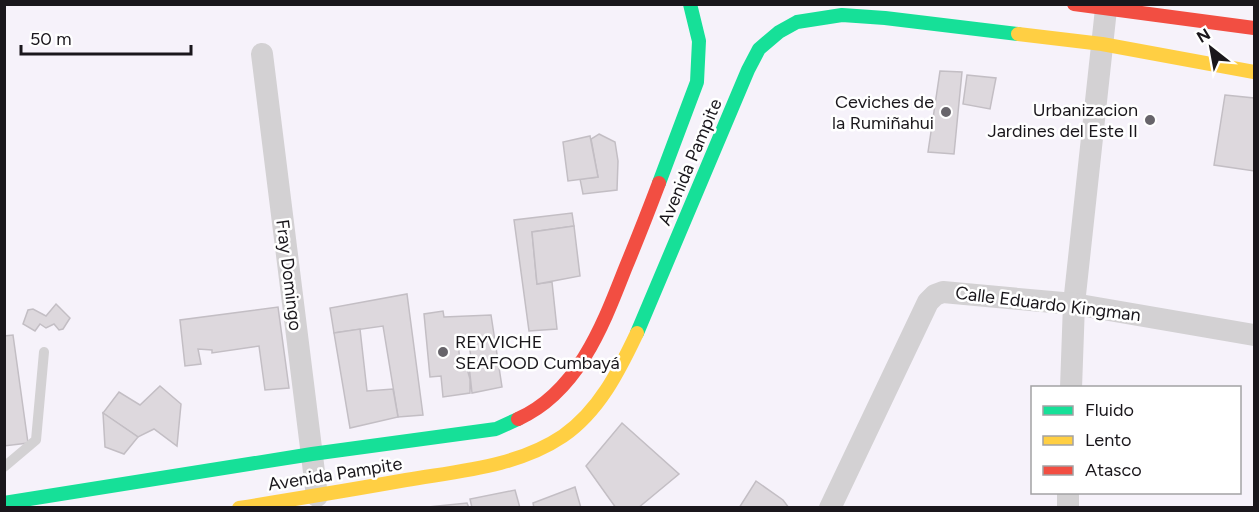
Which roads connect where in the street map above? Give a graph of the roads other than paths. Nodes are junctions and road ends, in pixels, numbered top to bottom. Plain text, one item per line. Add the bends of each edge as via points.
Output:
1 (690, 4) edge
2 (1074, 4) edge
3 (1106, 9) junction
4 (816, 12) edge
5 (1254, 28) edge
6 (1102, 44) junction
7 (262, 54) dead end
8 (1254, 72) edge
9 (1074, 303) junction
10 (1254, 335) edge
11 (44, 352) dead end
12 (1071, 386) edge
13 (312, 454) junction
14 (4, 467) edge
15 (317, 496) junction
16 (4, 502) edge
17 (239, 507) edge
18 (830, 507) edge

1 - 13 street, Avenida Pampite via 699,41 697,82 687,128 604,322 579,366 556,394 527,415 496,429
2 - 3 street
3 - 5 street
3 - 6 street
4 - 6 street, Avenida Pampite
4 - 15 street, Avenida Pampite via 779,32 759,50 715,137 621,369 595,406 565,434 538,450 495,464
6 - 8 street, Avenida Pampite
6 - 9 street
7 - 13 street, Fray Domingo
9 - 10 street, Calle Eduardo Kingman
9 - 12 street
9 - 18 street, Calle Eduardo Kingman via 943,292 935,295 928,302
11 - 14 lane via 36,440
13 - 15 street, Fray Domingo
13 - 16 street, Avenida Pampite
15 - 17 street, Avenida Pampite

